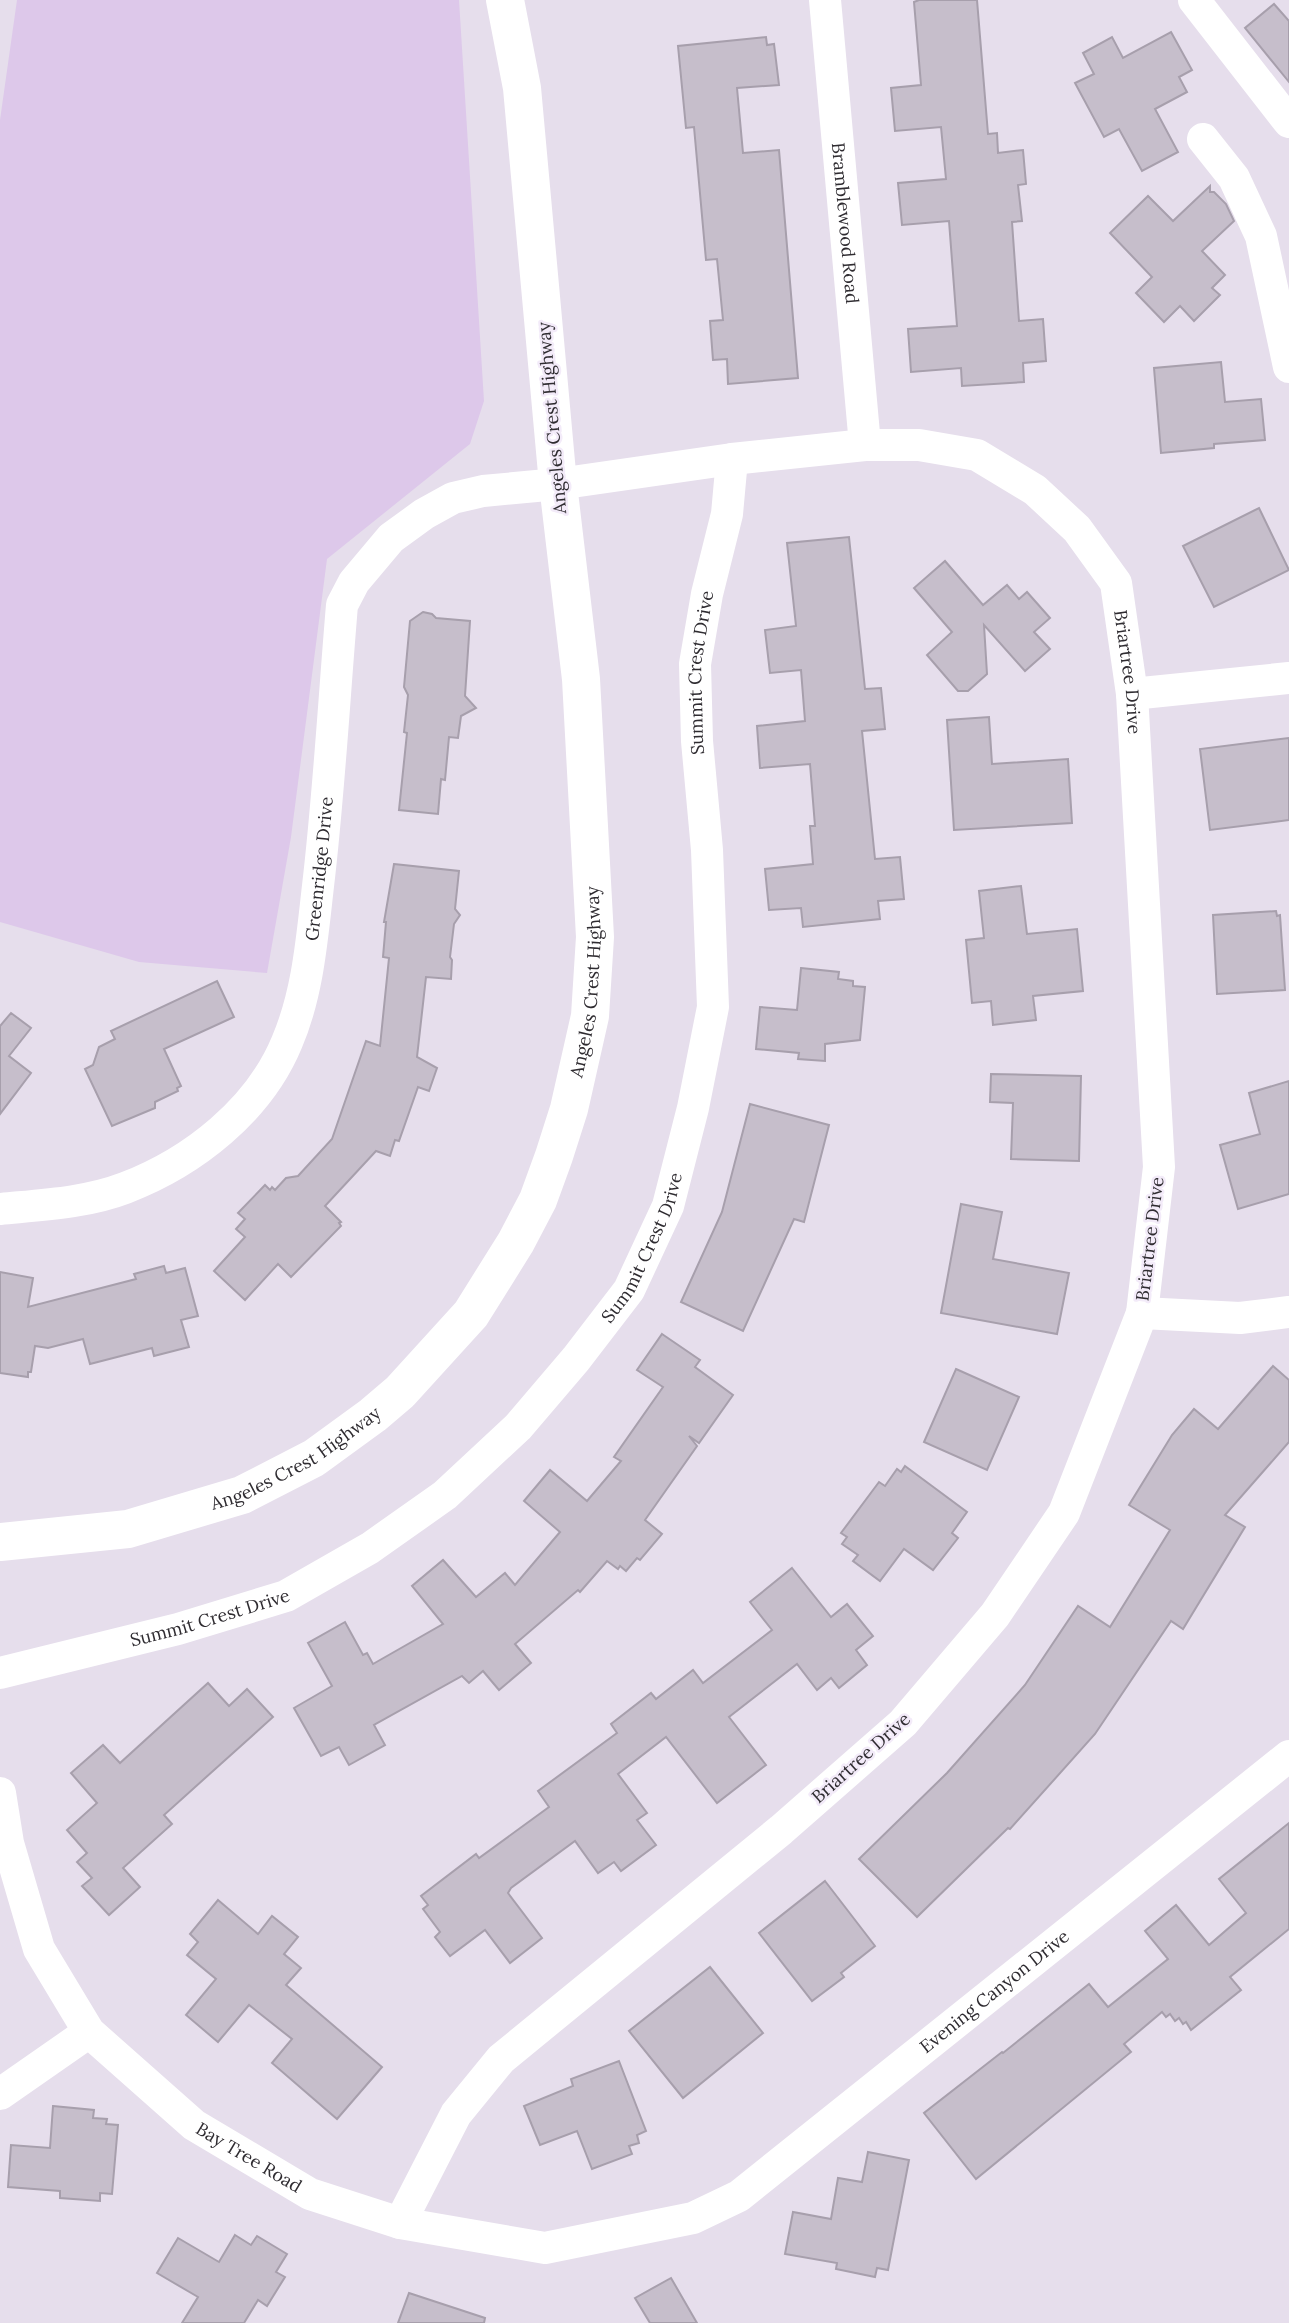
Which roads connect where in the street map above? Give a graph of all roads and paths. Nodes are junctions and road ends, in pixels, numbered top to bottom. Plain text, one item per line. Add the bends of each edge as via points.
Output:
1 (505, 0) edge
2 (526, 0) edge
3 (825, 0) edge
4 (1194, 0) edge
5 (522, 88) junction
6 (1289, 122) edge
7 (1203, 139) dead end
8 (1289, 367) edge
9 (865, 445) junction
10 (733, 459) junction
11 (558, 484) junction
12 (1289, 678) edge
13 (1132, 694) junction
14 (0, 1209) edge
15 (1289, 1312) edge
16 (1142, 1313) junction
17 (0, 1542) edge
18 (0, 1673) edge
19 (1289, 1756) edge
20 (0, 1793) edge
21 (89, 2032) junction
22 (0, 2094) edge
23 (692, 2218) joint
24 (400, 2223) junction

1 - 5 main road, Angeles Crest Highway
2 - 5 main road, Angeles Crest Highway
3 - 9 street, Bramblewood Road
4 - 6 street
5 - 11 main road, Angeles Crest Highway
7 - 8 street via 1234,178 1261,236
9 - 10 street, Briartree Drive
9 - 13 street, Briartree Drive via 919,445 977,455 1035,491 1069,521 1116,583
10 - 11 street, Briartree Drive
10 - 18 street, Summit Crest Drive via 727,514 695,664 713,1007 694,1108 668,1206 629,1290 518,1427 445,1494 370,1548 286,1596 178,1629
11 - 14 street, Greenridge Drive via 453,498 391,538 348,593 342,605 324,832 307,972 288,1041 245,1108 211,1140 124,1188 67,1202
11 - 17 main road, Angeles Crest Highway via 580,679 595,937 590,1016 569,1109 538,1200 516,1242 471,1314 424,1368 373,1415 314,1458 242,1495 128,1529
12 - 13 street
13 - 16 street, Briartree Drive via 1159,1167
15 - 16 street via 1240,1318
16 - 24 street, Briartree Drive via 1064,1513 995,1615 903,1723 771,1839 500,2059 456,2113
19 - 23 street, Evening Canyon Drive via 739,2196
20 - 21 street, Bay Tree Road via 8,1843 39,1949
21 - 22 street
21 - 24 street, Bay Tree Road via 194,2125 310,2193
23 - 24 street, Bay Tree Road via 545,2248

